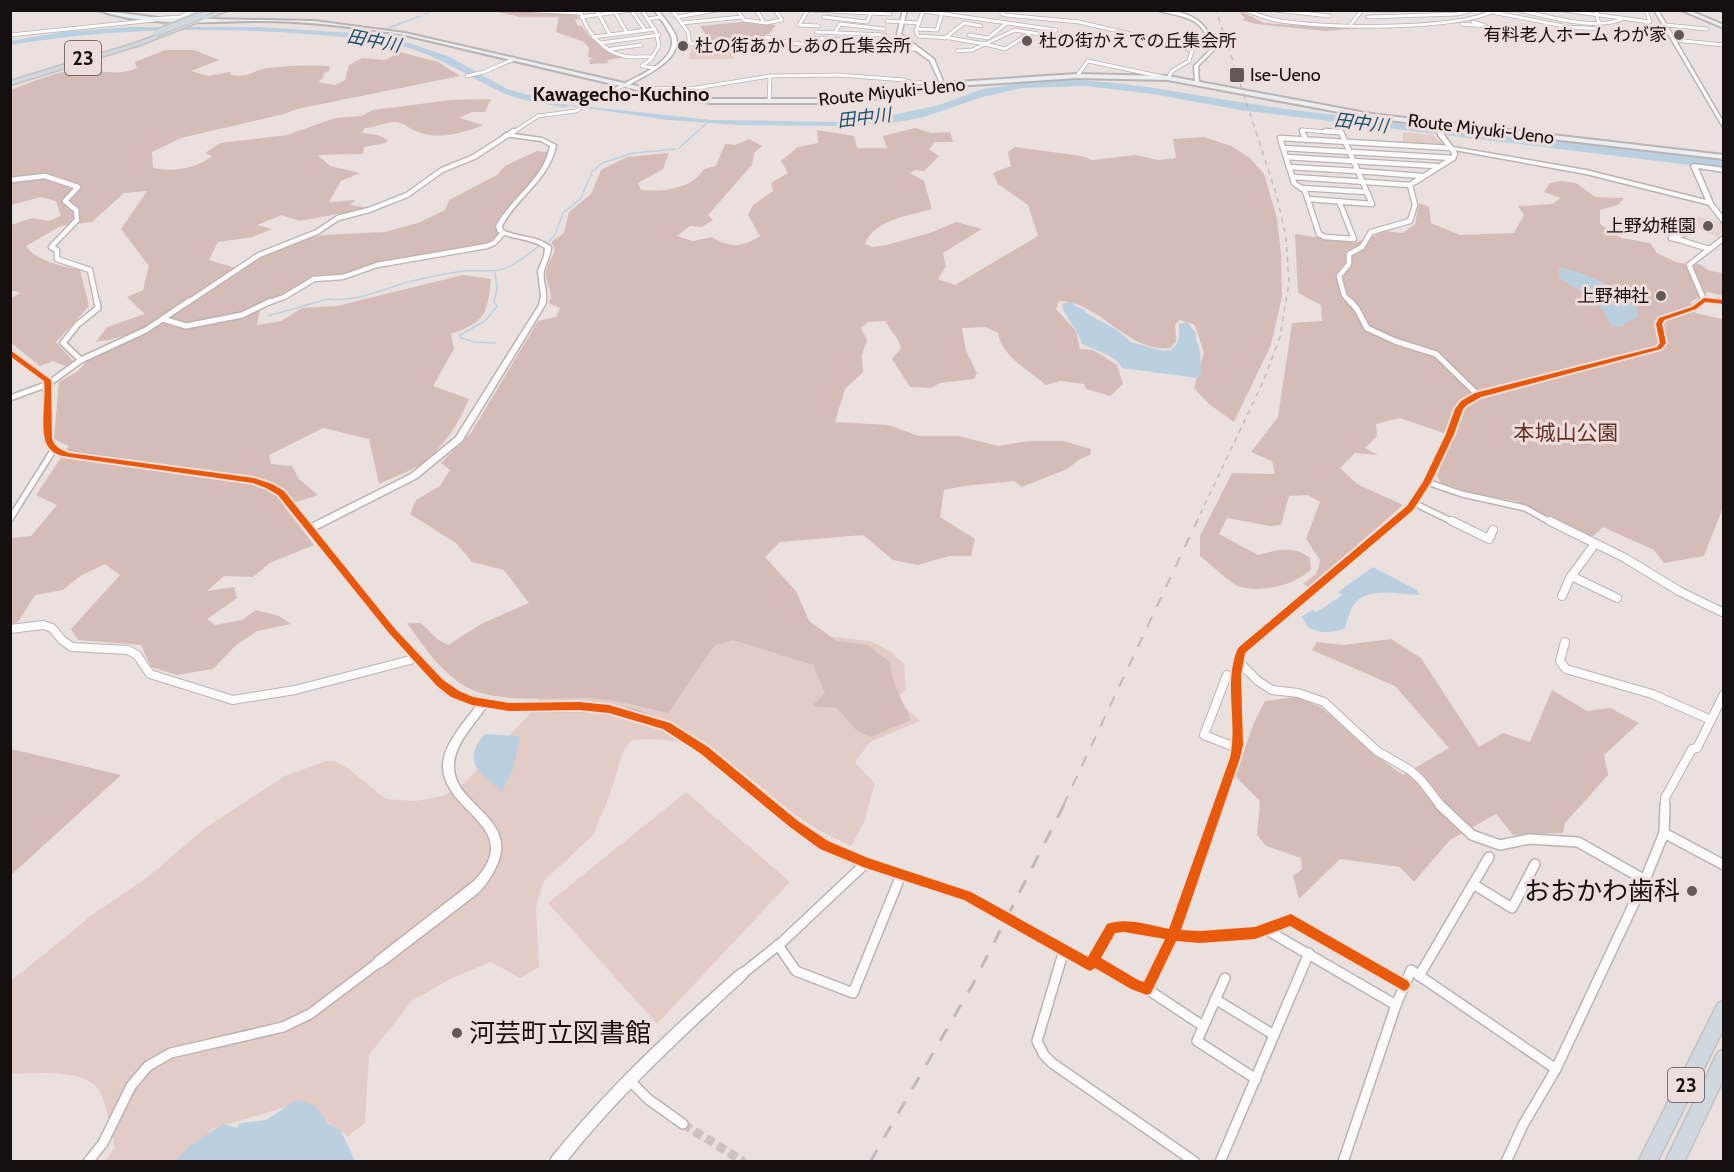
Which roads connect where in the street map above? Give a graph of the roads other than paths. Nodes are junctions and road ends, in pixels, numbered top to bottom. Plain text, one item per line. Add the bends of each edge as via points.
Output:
1 (100, 10) edge
2 (212, 10) edge
3 (227, 10) edge
4 (519, 10) edge
5 (642, 10) edge
6 (657, 10) edge
7 (672, 10) edge
8 (717, 10) edge
9 (738, 10) edge
10 (756, 10) edge
11 (775, 10) edge
12 (809, 10) edge
13 (905, 10) edge
14 (1002, 10) edge
15 (1158, 10) edge
16 (1246, 10) edge
17 (1262, 10) edge
18 (1276, 10) edge
19 (1333, 10) edge
20 (1362, 10) edge
21 (1373, 10) edge
22 (1383, 10) edge
23 (1394, 10) edge
24 (1422, 10) edge
25 (1471, 10) edge
26 (1482, 10) edge
27 (1519, 10) edge
28 (1563, 10) edge
29 (1596, 10) edge
30 (1620, 10) edge
31 (1646, 10) edge
32 (1656, 10) edge
33 (1683, 10) edge
34 (531, 11) edge
35 (614, 11) edge
36 (632, 11) edge
37 (701, 11) edge
38 (710, 11) edge
39 (827, 11) edge
40 (922, 11) edge
41 (1523, 11) edge
42 (890, 12) edge
43 (1496, 12) edge
44 (202, 13) edge
45 (580, 13) edge
46 (597, 13) edge
47 (942, 13) junction
48 (1253, 13) junction
49 (871, 14) junction
50 (1329, 16) junction
51 (1430, 16) junction
52 (1548, 16) junction
53 (1597, 16) junction
54 (661, 17) junction
55 (677, 17) junction
56 (742, 17) junction
57 (824, 17) junction
58 (1368, 17) junction
59 (647, 19) junction
60 (724, 19) junction
61 (1622, 19) junction
62 (147, 20) junction
63 (155, 20) junction
64 (180, 20) junction
65 (887, 21) junction
66 (988, 21) junction
67 (1470, 21) junction
68 (764, 22) junction
69 (902, 22) junction
70 (1440, 22) junction
71 (1454, 22) junction
72 (1544, 22) junction
73 (1598, 22) junction
74 (682, 23) junction
75 (849, 23) junction
76 (858, 23) junction
77 (919, 23) junction
78 (1007, 23) junction
79 (1324, 23) junction
80 (1352, 24) junction
81 (1362, 24) junction
82 (1666, 25) junction
83 (819, 26) junction
84 (981, 26) junction
85 (1724, 27) edge
86 (655, 29) junction
87 (884, 29) junction
88 (916, 29) junction
89 (1707, 29) dead end
90 (645, 30) junction
91 (155, 32) junction
92 (816, 32) junction
93 (627, 33) junction
94 (835, 33) junction
95 (1030, 33) junction
96 (10, 35) edge
97 (610, 35) junction
98 (969, 35) junction
99 (659, 36) junction
100 (593, 37) junction
101 (1700, 37) dead end
102 (642, 38) junction
103 (812, 38) junction
104 (886, 38) joint
105 (945, 38) junction
106 (962, 40) junction
107 (1674, 40) junction
108 (1172, 41) junction
109 (601, 43) junction
110 (1703, 43) junction
111 (674, 44) junction
112 (690, 44) junction
113 (641, 45) junction
114 (806, 45) junction
115 (987, 45) junction
116 (1724, 45) edge
117 (1213, 46) junction
118 (610, 49) junction
119 (917, 49) junction
120 (1005, 49) junction
121 (895, 50) junction
122 (1015, 50) dead end
123 (957, 51) dead end
124 (635, 56) junction
125 (653, 57) junction
126 (514, 59) junction
127 (655, 68) junction
128 (770, 75) junction
129 (466, 76) dead end
130 (1077, 76) junction
131 (1168, 78) junction
132 (10, 81) edge
133 (1197, 82) junction
134 (625, 85) junction
135 (943, 85) junction
136 (934, 86) junction
137 (642, 89) junction
138 (769, 101) junction
139 (1439, 124) junction
140 (1724, 128) edge
141 (506, 135) junction
142 (1306, 140) junction
143 (1345, 142) junction
144 (1283, 148) junction
145 (1451, 148) junction
146 (1349, 152) junction
147 (1286, 157) junction
148 (1724, 157) edge
149 (1453, 158) junction
150 (1353, 161) junction
151 (1289, 167) junction
152 (1439, 167) junction
153 (1724, 170) edge
154 (1357, 171) junction
155 (1422, 176) junction
156 (1293, 177) junction
157 (10, 180) edge
158 (1362, 182) junction
159 (1410, 185) junction
160 (1301, 188) junction
161 (1366, 192) junction
162 (1308, 199) junction
163 (1339, 201) junction
164 (1712, 205) junction
165 (1724, 208) edge
166 (1724, 221) edge
167 (1690, 231) dead end
168 (503, 233) junction
169 (1722, 240) edge
170 (1709, 249) junction
171 (1704, 300) junction
172 (1724, 302) edge
173 (163, 319) junction
174 (10, 352) edge
175 (81, 360) junction
176 (48, 384) junction
177 (1478, 395) junction
178 (10, 398) edge
179 (54, 449) junction
180 (1427, 482) junction
181 (1414, 503) junction
182 (10, 519) edge
183 (311, 528) junction
184 (1493, 530) dead end
185 (1594, 545) junction
186 (1571, 576) junction
187 (1562, 596) dead end
188 (1617, 598) dead end
189 (1724, 613) edge
190 (10, 629) edge
191 (1565, 642) dead end
192 (418, 658) junction
193 (1239, 662) junction
194 (1227, 675) dead end
195 (1724, 694) edge
196 (484, 703) junction
197 (1711, 720) junction
198 (1237, 748) junction
199 (1664, 832) junction
200 (1489, 857) dead end
201 (866, 863) junction
202 (1535, 864) dead end
203 (1724, 865) edge
204 (901, 875) junction
205 (1645, 880) junction
206 (1473, 884) junction
207 (1265, 929) junction
208 (1173, 935) junction
209 (778, 945) junction
210 (1064, 950) junction
211 (1309, 953) junction
212 (1093, 960) junction
213 (379, 962) joint
214 (742, 974) joint
215 (1419, 976) junction
216 (1225, 978) dead end
217 (1404, 985) junction
218 (1147, 989) junction
219 (1215, 999) junction
220 (1396, 1005) junction
221 (1724, 1009) edge
222 (1203, 1026) junction
223 (1274, 1035) junction
224 (1724, 1058) edge
225 (1556, 1069) junction
226 (627, 1079) junction
227 (1256, 1079) junction
228 (683, 1124) tunnel mouth
229 (88, 1161) edge
230 (557, 1161) edge
231 (1195, 1161) edge
232 (1220, 1161) edge
233 (1343, 1161) edge
234 (1506, 1161) edge
235 (1647, 1161) edge
236 (1674, 1161) edge

1 - 62 main road, Route Miyuki-Ueno
2 - 44 highway, 23
3 - 44 highway
4 - 34 street
5 - 59 street
6 - 54 street
7 - 55 street
8 - 38 street
8 - 60 street
9 - 56 street
10 - 68 street
11 - 68 street via 782,20
12 - 39 street
12 - 83 street via 799,25
13 - 69 street
14 - 108 street via 1006,15 1079,22
15 - 117 street via 1204,25
16 - 48 street
17 - 48 street
18 - 50 street
19 - 50 street
20 - 80 street
21 - 58 street
22 - 23 street
24 - 51 street
25 - 51 street
26 - 43 street
27 - 41 street
28 - 53 street
29 - 53 street
30 - 61 street
31 - 61 street via 1650,22
32 - 82 street
33 - 85 main road
34 - 45 street
35 - 36 street
35 - 46 street
35 - 93 street
36 - 90 street
37 - 38 street
37 - 55 street via 703,14
39 - 49 street
39 - 57 street
40 - 47 street
40 - 77 street
41 - 52 street
42 - 49 street
42 - 65 street
43 - 67 street
43 - 72 street
44 - 62 street
44 - 64 highway
44 - 64 main road, Route Miyuki-Ueno
44 - 91 highway, 23, bridge
44 - 126 main road, Route Miyuki-Ueno via 362,27
44 - 132 highway via 192,25 172,33
45 - 46 street
45 - 100 street
46 - 97 street
47 - 66 street
47 - 88 street via 937,30
48 - 79 street via 1281,21
49 - 76 street via 867,22
50 - 79 street
51 - 58 street
51 - 70 street
52 - 72 street
52 - 73 street
53 - 61 street
53 - 73 street
54 - 59 street
54 - 111 street via 673,33
55 - 74 street
56 - 60 street
56 - 68 street
57 - 75 street via 851,19
57 - 83 street
58 - 81 street
59 - 86 street
60 - 74 street
61 - 73 street
62 - 63 main road, Route Miyuki-Ueno
63 - 64 main road, Route Miyuki-Ueno
63 - 96 street
64 - 91 highway, bridge
65 - 69 street
65 - 87 street
66 - 78 street
66 - 84 street
67 - 71 street
67 - 71 street via 1486,26
69 - 77 street
69 - 119 street via 899,34
70 - 71 street
70 - 81 street
72 - 73 street via 1600,29
74 - 112 street
75 - 76 street
75 - 94 street via 840,24
76 - 87 street via 856,27
77 - 88 street
78 - 95 street via 1056,30 1050,36
78 - 98 street via 988,38
79 - 80 street
80 - 81 street
82 - 89 street
82 - 107 street
83 - 92 street
84 - 98 street
84 - 105 street via 964,23
86 - 90 street
86 - 99 street
87 - 104 street
88 - 105 street via 918,36
90 - 93 street
91 - 132 highway, 23
92 - 94 street
92 - 103 street
93 - 97 street
94 - 104 street
95 - 115 street via 1013,30
95 - 120 street
97 - 100 street
98 - 106 street
99 - 102 street
99 - 125 street
100 - 109 street
101 - 110 street
102 - 109 street
102 - 113 street
103 - 114 street
103 - 121 street via 893,43
105 - 106 street
106 - 115 street
107 - 110 street
107 - 140 street
108 - 117 street
108 - 131 street via 1192,51 1189,61
109 - 118 street
110 - 116 street
111 - 112 street
111 - 127 street via 670,57
112 - 114 street via 738,43 766,37
113 - 118 street
113 - 124 street
114 - 121 street
115 - 120 street
115 - 123 street
117 - 133 street via 1212,52 1196,66
118 - 124 street via 619,55
119 - 121 street
119 - 135 street via 932,60
120 - 122 street
124 - 125 street
125 - 127 street via 642,66
126 - 129 street
126 - 134 main road, Route Miyuki-Ueno
127 - 134 street
128 - 136 street via 839,75
128 - 137 street via 696,88
128 - 138 street
130 - 131 main road, Route Miyuki-Ueno
130 - 131 street via 1088,61
130 - 135 main road, Route Miyuki-Ueno
131 - 133 main road, Route Miyuki-Ueno
133 - 139 main road, Route Miyuki-Ueno via 1359,114
134 - 137 main road, Route Miyuki-Ueno
134 - 141 street via 576,110 538,116
135 - 136 main road, Route Miyuki-Ueno
136 - 138 main road, Route Miyuki-Ueno via 860,99
137 - 138 main road, Route Miyuki-Ueno via 700,100
139 - 145 street via 1441,135
139 - 148 main road, Route Miyuki-Ueno
141 - 168 street via 547,141 553,148 532,185 500,222 499,230
141 - 173 street via 474,157 442,170 407,195 338,218 321,230 259,255
142 - 143 street
142 - 143 street via 1302,130 1341,132
142 - 144 street via 1280,138
143 - 145 street
143 - 146 street
144 - 146 street
144 - 147 street
145 - 149 street
145 - 164 street via 1586,172
146 - 149 street
146 - 150 street
147 - 150 street
147 - 151 street
149 - 152 street
150 - 152 street
150 - 154 street
151 - 154 street
151 - 156 street
152 - 155 street
153 - 164 street via 1694,166
154 - 155 street
154 - 158 street
155 - 159 street
156 - 158 street
156 - 160 street
157 - 175 street via 45,176 78,186 65,201 76,210 77,220 51,247 57,250 57,259 83,266 92,273 98,308 63,343
158 - 159 street
158 - 161 street
159 - 177 street via 1415,205 1410,221 1371,232 1362,247 1349,254 1349,264 1338,279 1342,292 1367,328 1436,354
160 - 161 street
160 - 162 street
161 - 163 street via 1372,204
162 - 163 street
162 - 163 street via 1321,236 1354,239
164 - 165 street
164 - 166 street
167 - 170 street via 1673,238
168 - 173 street via 487,246 377,265 343,277 314,279 242,315 186,326
168 - 183 street via 548,247 541,274 546,297 463,433 414,476
169 - 170 street
170 - 171 street via 1689,265
171 - 172 street
171 - 177 street via 1694,308 1661,319 1663,341 1659,348
173 - 175 street
174 - 176 street
175 - 176 street
176 - 178 street
176 - 179 street via 48,435
177 - 180 street via 1459,409
179 - 182 street
179 - 183 street via 69,455 261,483 281,493
180 - 181 street
180 - 185 street via 1520,506
181 - 184 street via 1490,539
181 - 193 street via 1241,651
183 - 192 street via 386,624
185 - 186 street
185 - 189 street
186 - 187 street
186 - 188 street
190 - 192 street via 47,626 71,648 131,651 150,674 233,700 295,690
191 - 197 street via 1560,661 1566,669 1652,694
192 - 196 street via 447,689
193 - 198 street
193 - 205 street via 1272,690 1324,702 1377,751 1410,770 1446,813 1472,835 1500,845 1529,839 1578,842
194 - 198 street via 1204,735
195 - 197 street
196 - 201 street via 509,707 595,707 666,726 704,750 824,845
196 - 213 street via 456,745 448,766 453,787 494,832 493,863 476,887
197 - 199 street via 1665,798
198 - 208 street
199 - 203 street
199 - 205 street
200 - 206 street
201 - 204 street
201 - 209 street
202 - 206 street via 1512,908
204 - 209 street via 853,993 796,971
204 - 210 street via 966,896
205 - 225 street
206 - 215 street
207 - 208 street via 1200,937
207 - 211 street
207 - 217 street via 1291,920
208 - 212 street via 1124,926 1111,928
208 - 218 street
209 - 214 street
210 - 212 street via 1090,965
210 - 231 street via 1037,1041 1044,1055
211 - 220 street
211 - 223 street
212 - 218 street via 1135,986
213 - 229 street via 310,1014 283,1027 171,1053 148,1066 131,1086 103,1143
214 - 226 street
215 - 217 street via 1411,970
215 - 225 street
216 - 219 street
217 - 220 street
218 - 222 street
219 - 222 street
219 - 223 street
220 - 233 street
221 - 235 highway, 23
222 - 227 street via 1197,1041
223 - 227 street
224 - 236 highway, 23
225 - 234 street
226 - 228 street
226 - 230 street
227 - 232 street

